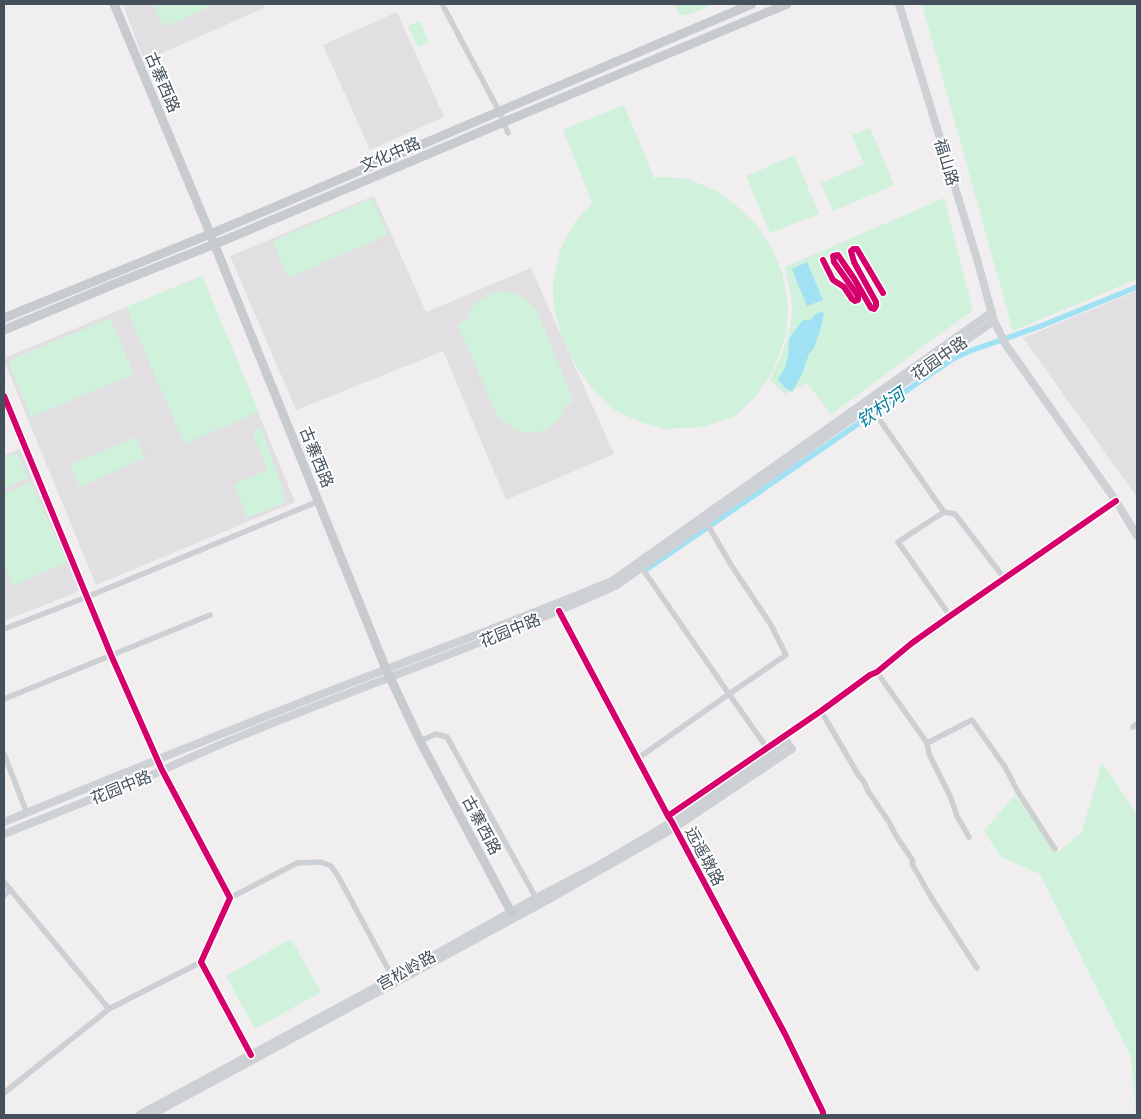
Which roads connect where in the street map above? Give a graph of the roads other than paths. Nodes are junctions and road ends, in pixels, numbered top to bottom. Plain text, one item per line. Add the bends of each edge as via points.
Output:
1 (114, 4) edge
2 (442, 4) edge
3 (752, 4) edge
4 (787, 4) edge
5 (897, 4) edge
6 (904, 4) edge
7 (904, 23) junction
8 (498, 111) junction
9 (504, 122) junction
10 (508, 132) dead end
11 (210, 234) junction
12 (214, 244) junction
13 (992, 312) junction
14 (4, 318) edge
15 (994, 321) junction
16 (4, 330) edge
17 (4, 396) edge
18 (871, 408) junction
19 (318, 501) junction
20 (1116, 501) junction
21 (944, 512) junction
22 (708, 525) junction
23 (1137, 536) edge
24 (642, 568) junction
25 (1004, 578) junction
26 (87, 597) junction
27 (559, 611) junction
28 (210, 615) dead end
29 (950, 616) junction
30 (4, 629) edge
31 (111, 655) junction
32 (877, 672) junction
33 (388, 673) junction
34 (729, 694) junction
35 (4, 699) edge
36 (820, 711) junction
37 (420, 741) junction
38 (927, 743) junction
39 (767, 748) junction
40 (4, 754) edge
41 (157, 759) junction
42 (637, 759) junction
43 (162, 770) junction
44 (25, 808) dead end
45 (4, 822) edge
46 (671, 822) junction
47 (4, 834) edge
48 (969, 837) dead end
49 (1055, 849) dead end
50 (4, 882) edge
51 (10, 889) junction
52 (4, 896) edge
53 (230, 898) junction
54 (536, 898) junction
55 (511, 912) junction
56 (201, 962) junction
57 (977, 968) dead end
58 (393, 978) junction
59 (109, 1009) junction
60 (251, 1055) junction
61 (4, 1093) edge
62 (139, 1115) edge
63 (151, 1115) edge
64 (823, 1115) edge

1 - 11 main road, 古寨西路
2 - 8 street
3 - 8 main road, 文化中路
4 - 9 main road, 文化中路
5 - 7 main road, 福山路
6 - 7 main road
7 - 13 main road, 福山路
8 - 9 street
8 - 11 main road, 文化中路
9 - 10 street
9 - 12 main road, 文化中路
11 - 12 main road, 古寨西路
11 - 14 main road, 文化中路
12 - 16 main road, 文化中路
12 - 19 main road, 古寨西路
13 - 15 main road, 福山路
13 - 33 main road via 612,580
15 - 18 main road, 花园中路
15 - 20 main road, 福山路 via 1006,345
17 - 26 street
18 - 21 street
18 - 22 main road, 花园中路
19 - 26 street
19 - 33 main road, 古寨西路
20 - 23 main road
20 - 25 street
21 - 25 street via 955,514
21 - 29 street via 898,542
22 - 24 main road, 花园中路
22 - 34 street via 786,656
24 - 27 main road, 花园中路 via 617,586
24 - 34 street
25 - 29 street
26 - 30 street
26 - 31 street
27 - 33 main road, 花园中路
27 - 42 main road, 远遥墩路
28 - 31 street
29 - 32 street
31 - 35 street
31 - 41 street
32 - 36 street
32 - 38 street
33 - 37 main road, 古寨西路
33 - 41 main road
33 - 43 main road, 花园中路
34 - 39 street
34 - 42 street
36 - 39 street
36 - 57 street
37 - 54 street via 436,734 447,737
37 - 55 main road, 古寨西路
38 - 48 street via 929,754
38 - 49 street via 972,720
39 - 46 street
40 - 44 street
41 - 43 street
41 - 45 main road
42 - 46 main road, 远遥墩路
43 - 47 main road, 花园中路
43 - 53 street
46 - 46 main road via 792,749 787,742
46 - 54 main road, 宫松岭路
46 - 63 main road via 544,902
46 - 64 main road, 远遥墩路 via 785,1034
50 - 51 street
51 - 52 street
51 - 59 street
53 - 56 street
53 - 58 street via 297,863 321,862 331,866
54 - 55 main road, 宫松岭路
55 - 58 main road, 宫松岭路
56 - 59 street
56 - 60 street
58 - 60 main road, 宫松岭路
59 - 61 street
60 - 62 main road, 宫松岭路

